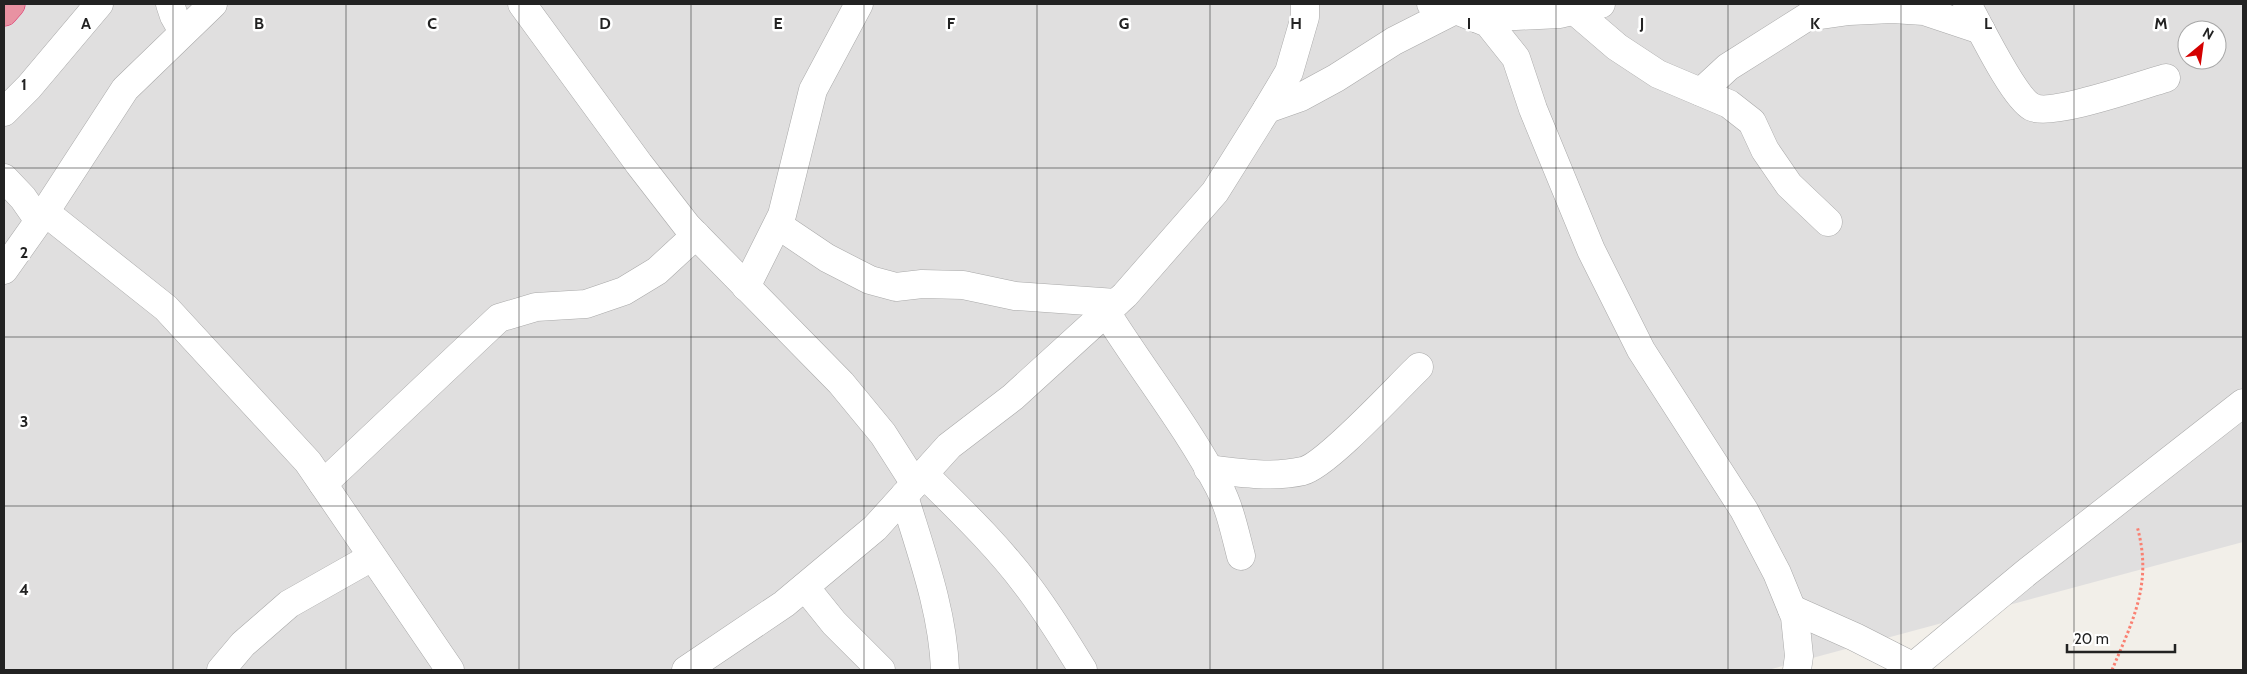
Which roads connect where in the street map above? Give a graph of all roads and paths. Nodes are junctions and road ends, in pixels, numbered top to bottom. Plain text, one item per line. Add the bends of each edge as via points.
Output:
1 (11, 4) edge
2 (99, 4) edge
3 (170, 4) edge
4 (213, 4) edge
5 (522, 4) edge
6 (859, 4) edge
7 (1305, 4) edge
8 (1601, 4) edge
9 (1967, 4) edge
10 (1829, 9) edge
11 (1454, 11) edge
12 (1574, 11) junction
13 (4, 12) edge
14 (1981, 30) junction
15 (183, 32) junction
16 (2166, 78) dead end
17 (1701, 92) junction
18 (1267, 109) junction
19 (4, 112) edge
20 (4, 178) edge
21 (42, 216) junction
22 (1828, 222) dead end
23 (778, 225) junction
24 (696, 235) junction
25 (4, 270) edge
26 (746, 287) junction
27 (1111, 308) junction
28 (1419, 367) dead end
29 (2243, 403) edge
30 (1208, 469) junction
31 (323, 484) junction
32 (2140, 484) junction
33 (914, 485) junction
34 (1240, 556) dead end
35 (372, 557) junction
36 (805, 587) junction
37 (1792, 609) junction
38 (1912, 668) edge
39 (222, 670) edge
40 (450, 670) edge
41 (686, 670) edge
42 (881, 670) edge
43 (946, 670) edge
44 (1084, 670) edge
45 (1797, 670) edge
46 (2112, 670) edge

1 - 13 highway
2 - 19 street
3 - 15 street
4 - 15 street
5 - 24 street via 639,164
6 - 23 street via 812,90
7 - 18 street via 1306,18 1289,72
8 - 12 street
9 - 14 street
10 - 14 street via 1924,11
10 - 17 street via 1807,17 1728,67
11 - 12 street via 1560,14
11 - 18 street via 1301,97
11 - 37 street via 1488,23 1516,58 1591,250 1641,350 1744,510
12 - 17 street via 1617,48 1658,74
14 - 16 street via 2011,82 2032,107 2054,109
15 - 21 street via 124,89
17 - 22 street via 1729,104 1752,122 1765,150 1789,185
18 - 27 street via 1215,192
20 - 21 street
21 - 25 street
21 - 31 street via 166,308 308,462
23 - 26 street
23 - 27 street via 844,267 870,280 896,287 963,285 1015,296
24 - 26 street
24 - 31 street via 657,271 624,291 586,304 536,308 499,318
26 - 33 street via 841,383 883,434
27 - 30 street
27 - 33 street via 1013,397 949,446
28 - 30 street via 1325,458 1304,471 1258,475
29 - 32 street
30 - 34 street via 1235,530
31 - 35 street
32 - 38 street
32 - 46 path via 2134,506 2143,578 2139,603
33 - 36 street via 875,528
33 - 43 street via 921,552 944,641
33 - 44 street via 986,537 1055,623
35 - 39 street via 289,604 243,644
35 - 40 street
36 - 41 street
36 - 42 street via 834,623
37 - 38 street via 1855,637
37 - 45 street via 1796,616

